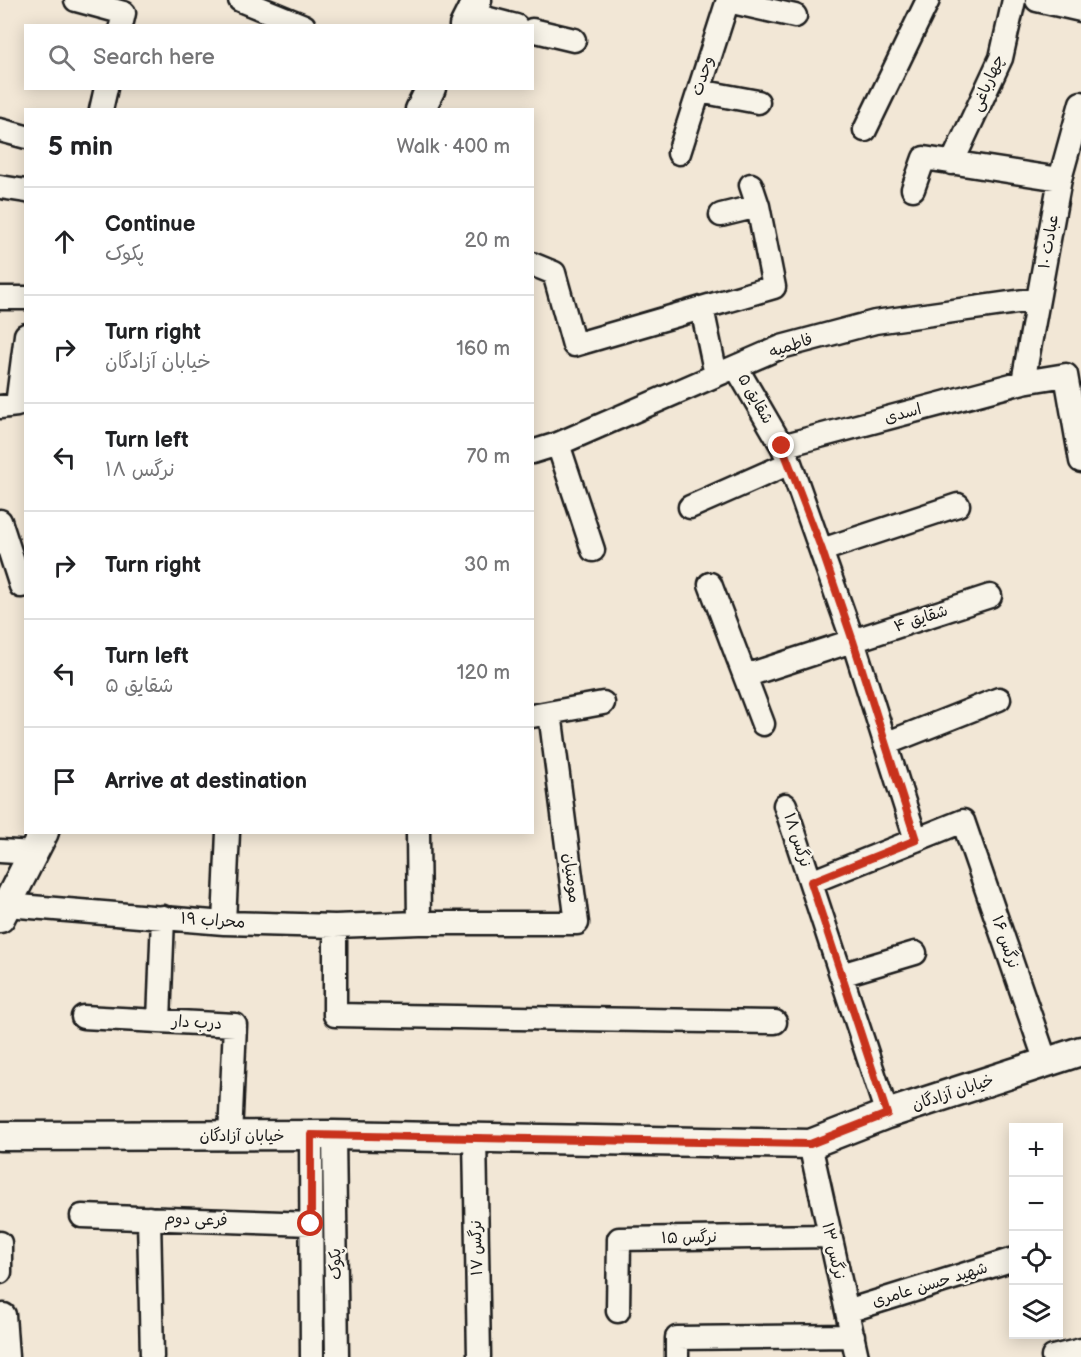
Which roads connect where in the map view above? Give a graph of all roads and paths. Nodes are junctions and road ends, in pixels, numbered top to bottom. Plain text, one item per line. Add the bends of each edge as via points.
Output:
1 (76, 0) edge
2 (728, 0) edge
3 (928, 0) edge
4 (1014, 0) edge
5 (1045, 1) edge
6 (1081, 10) edge
7 (250, 11) edge
8 (470, 13) edge
9 (795, 16) dead end
10 (121, 24) edge
11 (297, 24) edge
12 (509, 24) edge
13 (534, 30) edge
14 (574, 40) dead end
15 (106, 90) edge
16 (699, 91) junction
17 (758, 102) dead end
18 (1081, 103) edge
19 (101, 108) edge
20 (0, 130) edge
21 (865, 130) dead end
22 (24, 136) edge
23 (679, 153) dead end
24 (952, 163) junction
25 (1060, 179) junction
26 (751, 185) dead end
27 (0, 187) edge
28 (914, 189) dead end
29 (24, 191) edge
30 (758, 206) junction
31 (721, 215) dead end
32 (534, 265) edge
33 (0, 298) edge
34 (24, 298) edge
35 (1038, 299) junction
36 (702, 308) junction
37 (726, 371) junction
38 (23, 376) edge
39 (1023, 382) junction
40 (0, 407) edge
41 (558, 444) junction
42 (534, 451) edge
43 (1080, 454) edge
44 (786, 455) junction
45 (958, 505) dead end
46 (690, 507) dead end
47 (0, 521) edge
48 (593, 550) dead end
49 (822, 550) junction
50 (710, 584) dead end
51 (24, 585) edge
52 (990, 596) dead end
53 (853, 641) junction
54 (745, 676) junction
55 (999, 699) dead end
56 (603, 703) dead end
57 (541, 715) edge
58 (763, 724) dead end
59 (885, 744) junction
60 (785, 805) dead end
61 (228, 834) edge
62 (418, 834) edge
63 (916, 840) junction
64 (39, 843) edge
65 (0, 851) edge
66 (811, 882) junction
67 (3, 911) edge
68 (163, 917) junction
69 (224, 923) junction
70 (419, 923) junction
71 (335, 926) junction
72 (915, 953) dead end
73 (841, 975) junction
74 (83, 1017) dead end
75 (159, 1021) junction
76 (775, 1022) dead end
77 (1081, 1051) edge
78 (1046, 1062) junction
79 (887, 1114) junction
80 (322, 1135) junction
81 (0, 1136) edge
82 (230, 1136) junction
83 (475, 1138) junction
84 (810, 1144) junction
85 (82, 1216) dead end
86 (149, 1218) junction
87 (311, 1224) junction
88 (830, 1236) junction
89 (0, 1244) edge
90 (1009, 1261) edge
91 (0, 1272) edge
92 (618, 1311) dead end
93 (847, 1311) junction
94 (4, 1315) dead end
95 (855, 1347) edge
96 (1081, 1350) edge
97 (8, 1357) edge
98 (152, 1357) edge
99 (312, 1357) edge
100 (337, 1357) edge
101 (479, 1357) edge
102 (677, 1357) edge
103 (1053, 1357) edge

1 - 10 street via 124,13
2 - 9 street
2 - 16 street, وحدت
3 - 21 street
4 - 24 street, چهارباغی via 1001,58
5 - 6 street
7 - 11 street
8 - 12 street
13 - 14 street
15 - 19 street
16 - 17 street
16 - 23 street, وحدت
18 - 25 street, عبادت ۱۰
20 - 22 street
24 - 25 street
24 - 28 street via 924,158
25 - 35 street, عبادت ۱۰
26 - 30 street
27 - 29 street
30 - 31 street
30 - 36 street via 774,287
32 - 36 street via 554,273 574,345
33 - 34 street
35 - 37 street, فاطمیه via 875,322 781,347
35 - 39 street, عبادت ۱۰
36 - 37 street, شقایق ۵
37 - 41 street, فاطمیه
37 - 44 street, شقایق ۵
38 - 40 street via 17,405
39 - 43 street, اسدی via 1066,375
39 - 44 street, اسدی
41 - 42 street, فاطمیه
41 - 48 street
44 - 46 street, اسدی
44 - 49 street, شقایق ۵
45 - 49 street
47 - 51 street via 21,586
49 - 53 street, شقایق ۵
50 - 54 street
52 - 53 street, شقایق ۴
53 - 54 street, شقایق ۴
53 - 59 street, شقایق ۵
54 - 58 street
55 - 59 street
56 - 57 street
57 - 70 street, مومنیان via 577,923
59 - 63 street, شقایق ۵
60 - 66 street, نرگس ۱۸
61 - 69 street
62 - 70 street
63 - 66 street
63 - 78 street, نرگس ۱۶ via 963,821
64 - 65 street
64 - 67 main road
66 - 73 street, نرگس ۱۸
67 - 68 street, محراب ۱۹
68 - 69 street, محراب ۱۹
68 - 75 street
69 - 71 street, محراب ۱۹
70 - 71 street, محراب ۱۹
71 - 76 street via 335,1015
72 - 73 street
73 - 79 street, نرگس ۱۸
74 - 75 street, درب دار
75 - 82 street, درب دار via 235,1024
77 - 78 main road, خیابان آزادگان
78 - 79 main road, خیابان آزادگان
79 - 84 main road, خیابان آزادگان
80 - 82 main road, خیابان آزادگان
80 - 83 main road, خیابان آزادگان
80 - 87 street, پکوک
80 - 100 street, پکوک
81 - 82 main road, خیابان آزادگان
83 - 84 main road, خیابان آزادگان
83 - 101 street, نرگس ۱۷
84 - 88 street, نرگس ۱۳
85 - 86 street, فرعی دوم
86 - 87 street, فرعی دوم
86 - 98 street
87 - 99 street, پکوک
88 - 92 street, نرگس ۱۵ via 619,1239
88 - 93 street, نرگس ۱۳
89 - 91 street
90 - 93 street, شهید حسن عامری
93 - 95 street, نرگس ۱۳
94 - 97 street
95 - 102 street via 677,1338
96 - 103 street

